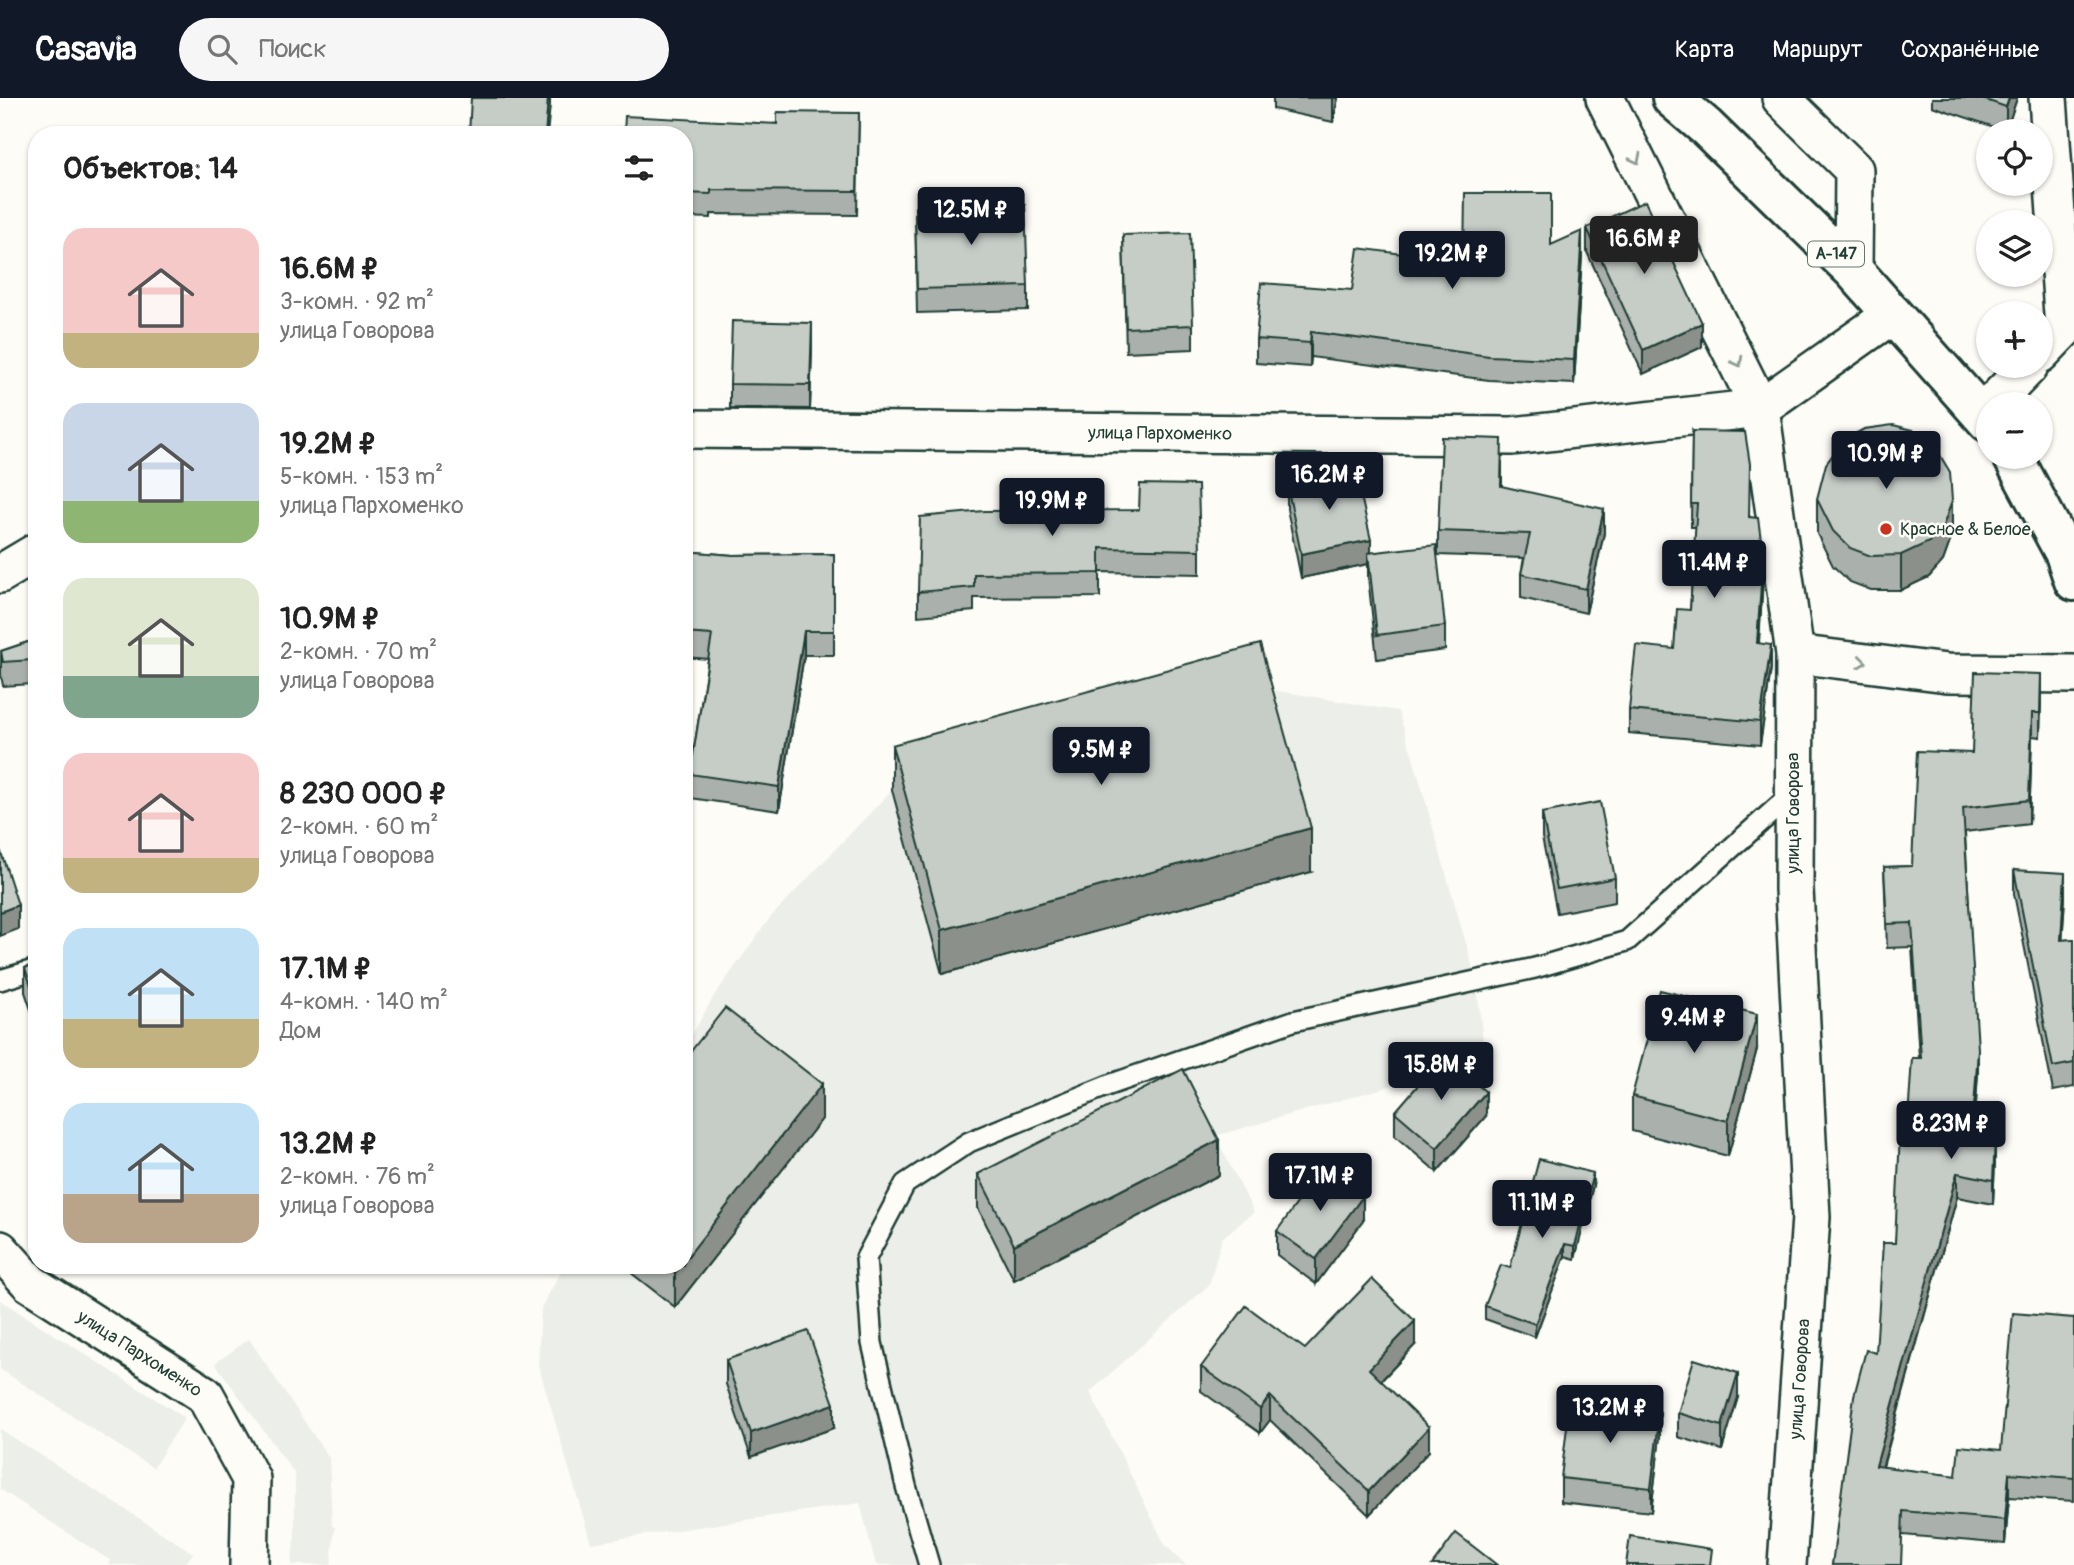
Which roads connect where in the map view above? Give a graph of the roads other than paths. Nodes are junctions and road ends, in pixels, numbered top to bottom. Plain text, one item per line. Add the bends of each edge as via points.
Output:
1 (1605, 98) edge
2 (1672, 98) edge
3 (1781, 98) edge
4 (2048, 98) edge
5 (1853, 270) junction
6 (1893, 314) junction
7 (2053, 340) edge
8 (2018, 378) edge
9 (2006, 392) edge
10 (1976, 400) edge
11 (1760, 408) junction
12 (693, 429) edge
13 (2019, 469) edge
14 (28, 557) edge
15 (0, 574) edge
16 (2074, 581) edge
17 (1795, 654) junction
18 (2074, 674) edge
19 (1792, 794) junction
20 (28, 972) edge
21 (0, 981) edge
22 (0, 1250) edge
23 (249, 1565) edge
24 (929, 1565) edge
25 (1787, 1565) edge

1 -> 11 street, улица Говорова
2 - 5 highway, А-147
3 - 5 street via 1854,170
4 - 7 street via 2064,329
5 - 6 highway, А-147
6 - 10 highway, А-147
6 - 11 street
8 - 9 street
11 - 12 street, улица Пархоменко via 1512,436
11 - 17 street, улица Говорова
13 - 16 highway via 2065,554
14 - 15 street
17 -> 18 street via 1947,673
17 - 19 street, улица Говорова
19 - 24 lane via 1627,941 1535,968 1293,1021 1109,1085 969,1142 905,1184 866,1258 872,1343
19 - 25 street, улица Говорова via 1811,1217
20 - 21 lane
22 - 23 street, улица Пархоменко via 30,1283 205,1395 251,1479

